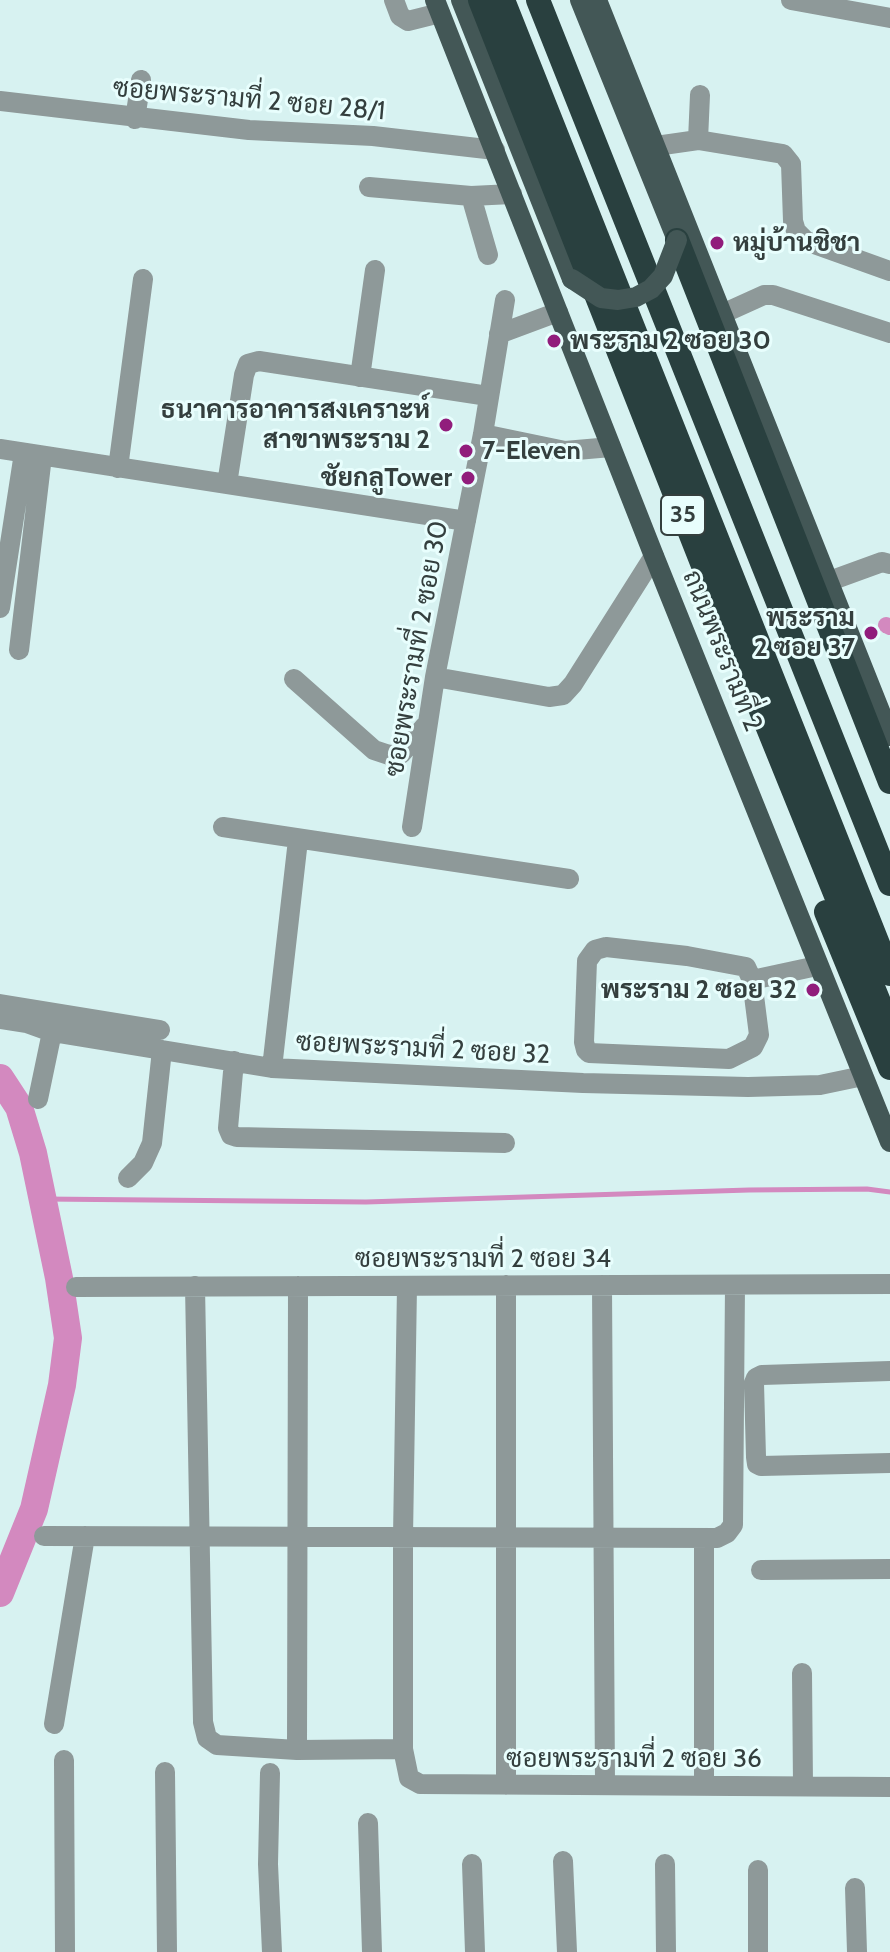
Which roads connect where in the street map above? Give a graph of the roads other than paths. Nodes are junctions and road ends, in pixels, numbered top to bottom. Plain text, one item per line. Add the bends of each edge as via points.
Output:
1 (394, 0) edge
2 (461, 0) edge
3 (480, 0) edge
4 (503, 0) edge
5 (538, 0) edge
6 (548, 0) edge
7 (580, 0) edge
8 (597, 0) edge
9 (791, 0) edge
10 (437, 6) edge
11 (890, 15) edge
12 (141, 80) dead end
13 (700, 95) dead end
14 (0, 101) edge
15 (135, 119) junction
16 (698, 140) junction
17 (656, 146) junction
18 (495, 150) junction
19 (369, 187) dead end
20 (512, 194) junction
21 (471, 196) junction
22 (677, 240) junction
23 (488, 255) dead end
24 (375, 270) dead end
25 (890, 271) edge
26 (143, 279) dead end
27 (572, 279) junction
28 (505, 300) dead end
29 (558, 312) junction
30 (722, 314) junction
31 (890, 333) edge
32 (499, 334) junction
33 (360, 377) junction
34 (488, 396) junction
35 (483, 434) junction
36 (611, 447) junction
37 (0, 449) edge
38 (33, 455) junction
39 (118, 468) junction
40 (227, 484) junction
41 (466, 521) junction
42 (654, 556) junction
43 (890, 564) edge
44 (827, 582) junction
45 (0, 608) edge
46 (19, 650) dead end
47 (435, 677) junction
48 (294, 679) dead end
49 (886, 714) edge
50 (427, 723) junction
51 (890, 736) edge
52 (890, 782) edge
53 (223, 827) dead end
54 (412, 827) dead end
55 (298, 840) junction
56 (890, 861) edge
57 (569, 879) dead end
58 (890, 884) edge
59 (817, 966) junction
60 (890, 974) edge
61 (752, 980) junction
62 (0, 1004) edge
63 (0, 1019) edge
64 (77, 1027) junction
65 (890, 1029) edge
66 (52, 1032) junction
67 (161, 1040) junction
68 (234, 1061) junction
69 (272, 1068) junction
70 (890, 1068) edge
71 (863, 1076) junction
72 (38, 1099) dead end
73 (890, 1142) edge
74 (505, 1143) dead end
75 (128, 1178) dead end
76 (890, 1284) edge
77 (506, 1285) junction
78 (602, 1285) junction
79 (735, 1285) junction
80 (195, 1286) junction
81 (298, 1286) junction
82 (407, 1286) junction
83 (76, 1287) dead end
84 (890, 1371) edge
85 (890, 1463) edge
86 (44, 1536) dead end
87 (85, 1536) junction
88 (298, 1537) junction
89 (403, 1537) junction
90 (505, 1537) junction
91 (201, 1538) junction
92 (602, 1538) junction
93 (704, 1539) junction
94 (890, 1569) edge
95 (761, 1570) dead end
96 (802, 1673) dead end
97 (54, 1724) dead end
98 (403, 1749) junction
99 (297, 1750) junction
100 (64, 1760) dead end
101 (165, 1772) dead end
102 (270, 1773) dead end
103 (506, 1785) junction
104 (605, 1785) junction
105 (704, 1786) junction
106 (803, 1786) junction
107 (890, 1787) edge
108 (368, 1823) dead end
109 (563, 1861) dead end
110 (472, 1864) dead end
111 (665, 1864) dead end
112 (758, 1870) dead end
113 (855, 1888) dead end
114 (65, 1952) edge
115 (167, 1952) edge
116 (272, 1952) edge
117 (372, 1952) edge
118 (475, 1952) edge
119 (567, 1952) edge
120 (666, 1952) edge
121 (758, 1952) edge
122 (857, 1952) edge

1 - 10 street via 408,21
2 - 27 main road
3 - 65 highway, ถนนพระรามที่ 2 / 35
4 - 60 highway
5 - 58 highway
6 - 56 highway, 35
7 - 22 main road
8 - 17 main road
9 - 11 street
10 - 18 main road, ถนนพระรามที่ 2 / 35
12 - 15 street
13 - 16 street
14 - 15 street, ซอยพระรามที่ 2 ซอย 28/1
15 - 18 street, ซอยพระรามที่ 2 ซอย 28/1
16 - 17 street
16 - 25 street via 783,154 791,164 796,231 806,241
17 - 30 main road
18 - 20 main road, ถนนพระรามที่ 2 / 35
19 - 21 street
20 - 21 street
20 - 29 main road, ถนนพระรามที่ 2 / 35
21 - 23 street
22 - 27 main road, bridge via 663,276 636,297 601,298
22 - 52 highway
24 - 33 street
26 - 39 street
27 - 70 highway
28 - 32 street, ซอยพระรามที่ 2 ซอย 30
29 - 32 street
29 - 36 main road, ถนนพระรามที่ 2 / 35
30 - 31 street via 773,295
30 - 44 main road
32 - 34 street, ซอยพระรามที่ 2 ซอย 30
33 - 34 street
33 - 40 street via 259,361 248,364
34 - 35 street, ซอยพระรามที่ 2 ซอย 30
35 - 36 street via 565,451
35 - 41 street, ซอยพระรามที่ 2 ซอย 30
36 - 42 main road, ถนนพระรามที่ 2 / 35
37 - 38 street
38 - 39 street
38 - 45 street
38 - 46 street
39 - 40 street
40 - 41 street
41 - 47 street, ซอยพระรามที่ 2 ซอย 30
42 - 47 street via 563,695
42 - 59 main road, ถนนพระรามที่ 2 / 35
43 - 44 street via 882,562
44 - 49 main road
47 - 50 street, ซอยพระรามที่ 2 ซอย 30
48 - 50 street via 374,750 389,755 401,754
49 - 51 main road
50 - 54 street, ซอยพระรามที่ 2 ซอย 30
53 - 55 street
55 - 57 street
55 - 69 street
59 - 61 street
59 - 71 main road, ถนนพระรามที่ 2 / 35
61 - 61 street via 759,1035 740,1055 729,1059 586,1050 586,970 595,950 606,947 743,966
62 - 64 street
63 - 66 street, ซอยพระรามที่ 2 ซอย 32
64 - 66 street, ซอยพระรามที่ 2 ซอย 32
64 - 67 street, ซอยพระรามที่ 2 ซอย 32
66 - 72 street
67 - 68 street, ซอยพระรามที่ 2 ซอย 32
67 - 75 street via 152,1143
68 - 69 street, ซอยพระรามที่ 2 ซอย 32
68 - 74 street via 228,1128 237,1137
69 - 71 street, ซอยพระรามที่ 2 ซอย 32 via 748,1087 820,1085
71 - 73 main road, ถนนพระรามที่ 2 / 35
76 - 79 street, ซอยพระรามที่ 2 ซอย 34
77 - 78 street, ซอยพระรามที่ 2 ซอย 34
77 - 82 street, ซอยพระรามที่ 2 ซอย 34
77 - 90 street
78 - 79 street, ซอยพระรามที่ 2 ซอย 34
78 - 92 street
79 - 93 street via 733,1525 717,1538
80 - 81 street, ซอยพระรามที่ 2 ซอย 34
80 - 83 street, ซอยพระรามที่ 2 ซอย 34
80 - 91 street
81 - 82 street, ซอยพระรามที่ 2 ซอย 34
81 - 88 street
82 - 89 street
84 - 85 street via 758,1375 754,1383 757,1464
86 - 87 street
87 - 91 street
87 - 97 street
88 - 89 street
88 - 91 street
88 - 99 street
89 - 90 street
89 - 98 street
90 - 92 street
90 - 103 street
91 - 99 street via 207,1738 217,1745
92 - 93 street
92 - 104 street
93 - 105 street
94 - 95 street
96 - 106 street
98 - 99 street
98 - 103 street, ซอยพระรามที่ 2 ซอย 36 via 409,1778 420,1784
100 - 114 street
101 - 115 street
102 - 116 street
103 - 104 street, ซอยพระรามที่ 2 ซอย 36
104 - 105 street, ซอยพระรามที่ 2 ซอย 36
105 - 106 street, ซอยพระรามที่ 2 ซอย 36
106 - 107 street, ซอยพระรามที่ 2 ซอย 36
108 - 117 street
109 - 119 street
110 - 118 street
111 - 120 street
112 - 121 street
113 - 122 street

